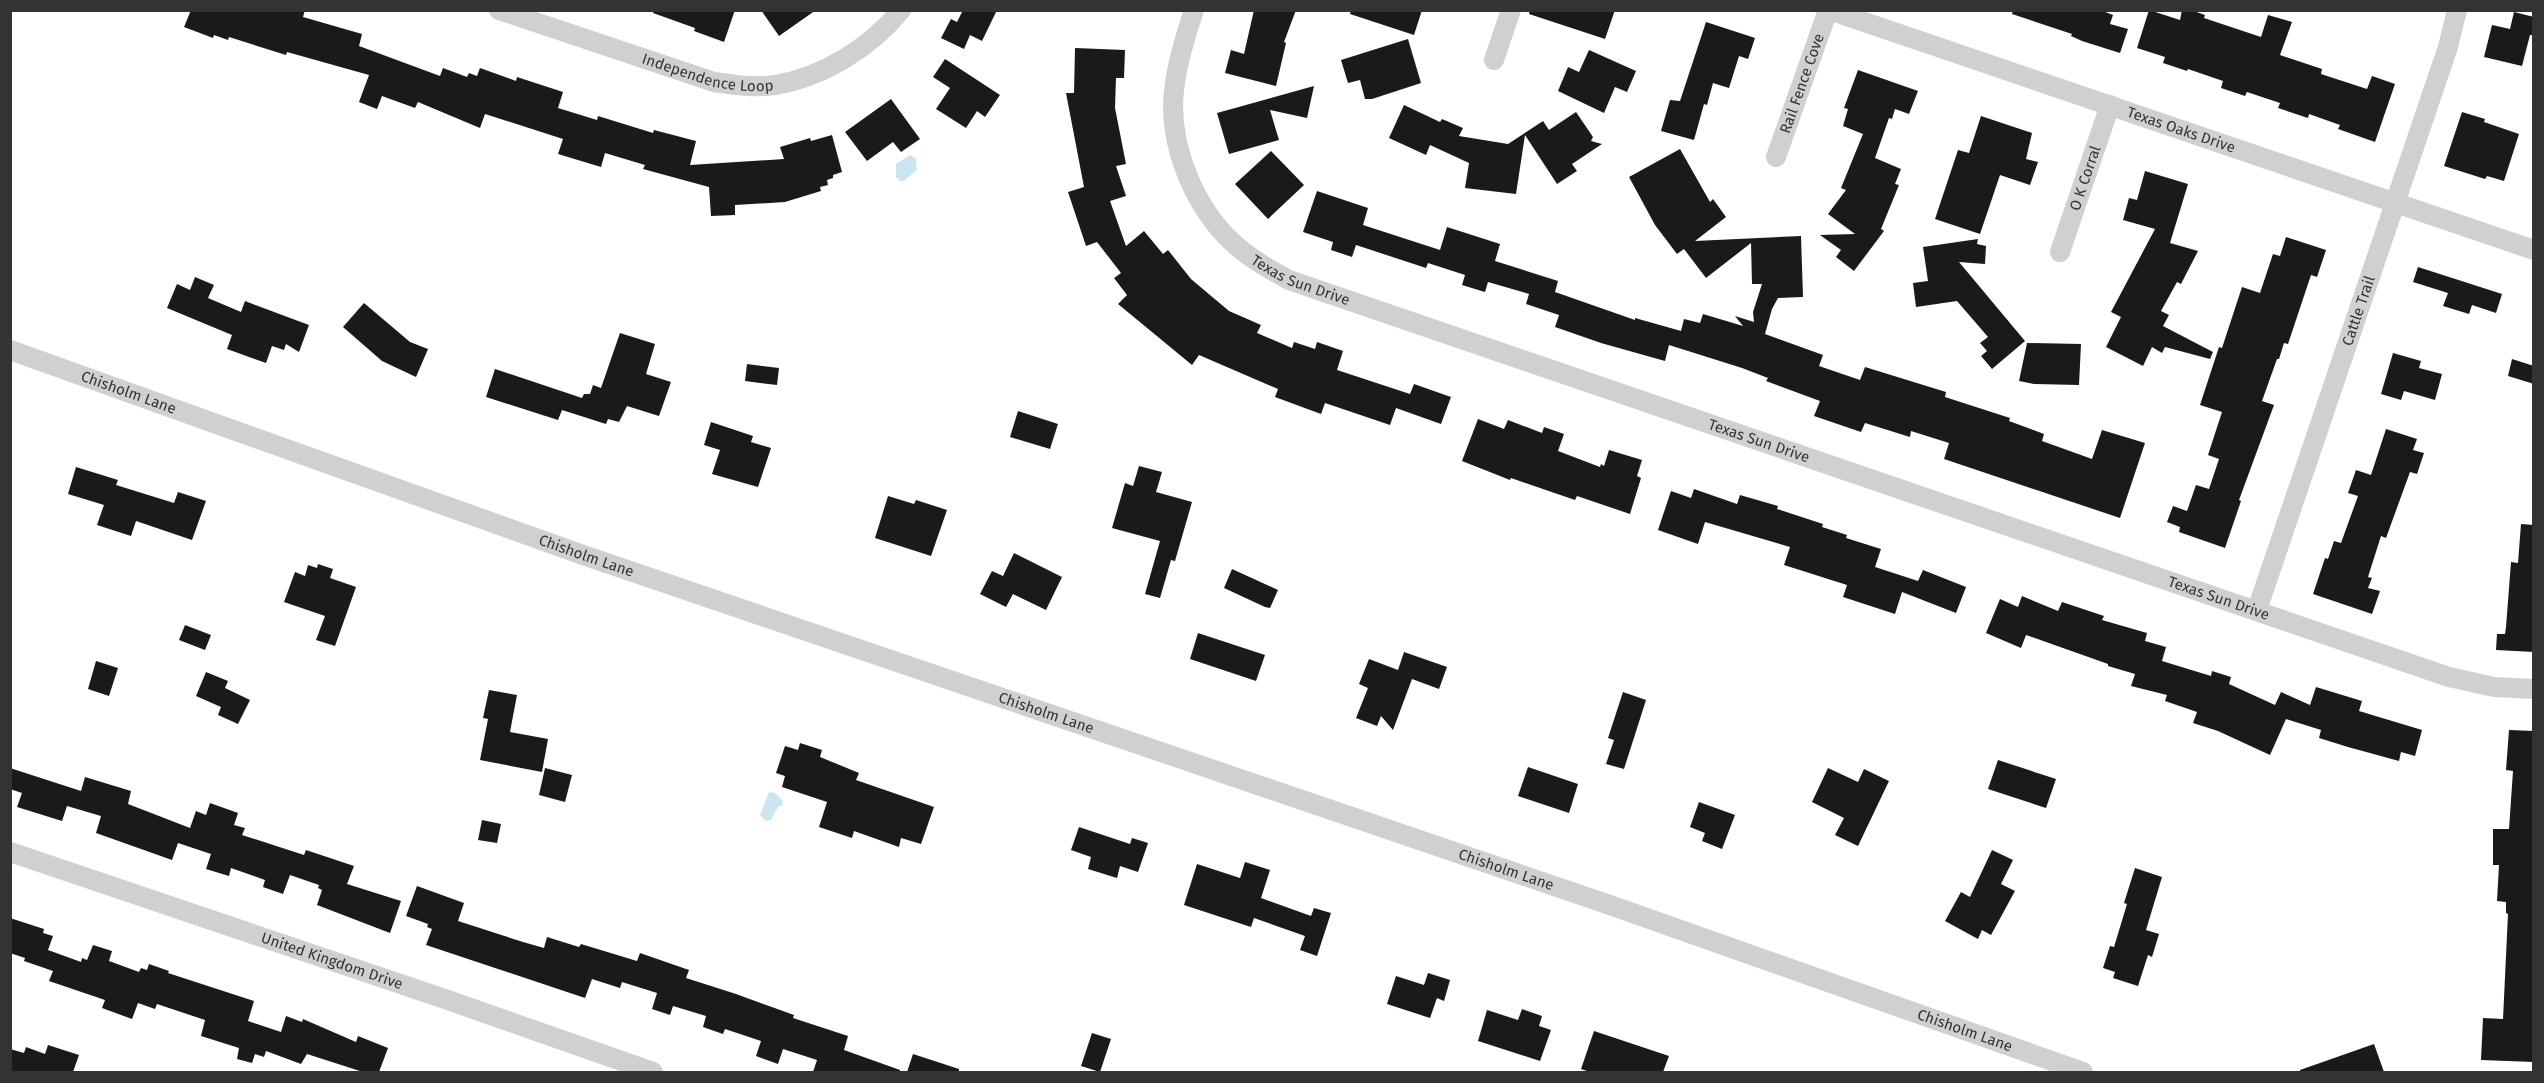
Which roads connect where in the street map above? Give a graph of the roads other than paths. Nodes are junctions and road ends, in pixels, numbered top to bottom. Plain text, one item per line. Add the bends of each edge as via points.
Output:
1 (499, 10) edge
2 (901, 10) edge
3 (1194, 10) edge
4 (1511, 10) edge
5 (1829, 10) edge
6 (2457, 10) edge
7 (1494, 60) dead end
8 (2110, 105) junction
9 (1776, 157) dead end
10 (2394, 204) junction
11 (2534, 250) edge
12 (2060, 252) dead end
13 (10, 350) edge
14 (2257, 610) junction
15 (2534, 689) edge
16 (10, 852) edge
17 (653, 1072) edge
18 (2083, 1072) edge

1 - 2 street, Independence Loop via 714,82 748,86 800,78 848,57 876,38
3 - 14 street, Texas Sun Drive via 1180,52 1173,105 1179,146 1189,180 1210,214 1231,241 1260,264 1290,280
4 - 7 street
5 - 8 street, Texas Oaks Drive
5 - 9 street, Rail Fence Cove
6 - 10 street, Cattle Trail
8 - 10 street, Texas Oaks Drive
8 - 12 street, O K Corral
10 - 11 street, Texas Oaks Drive
10 - 14 street, Cattle Trail
13 - 18 street, Chisholm Lane via 583,555 1607,904
14 - 15 street, Texas Sun Drive via 2449,676 2494,687
16 - 17 street, United Kingdom Drive

